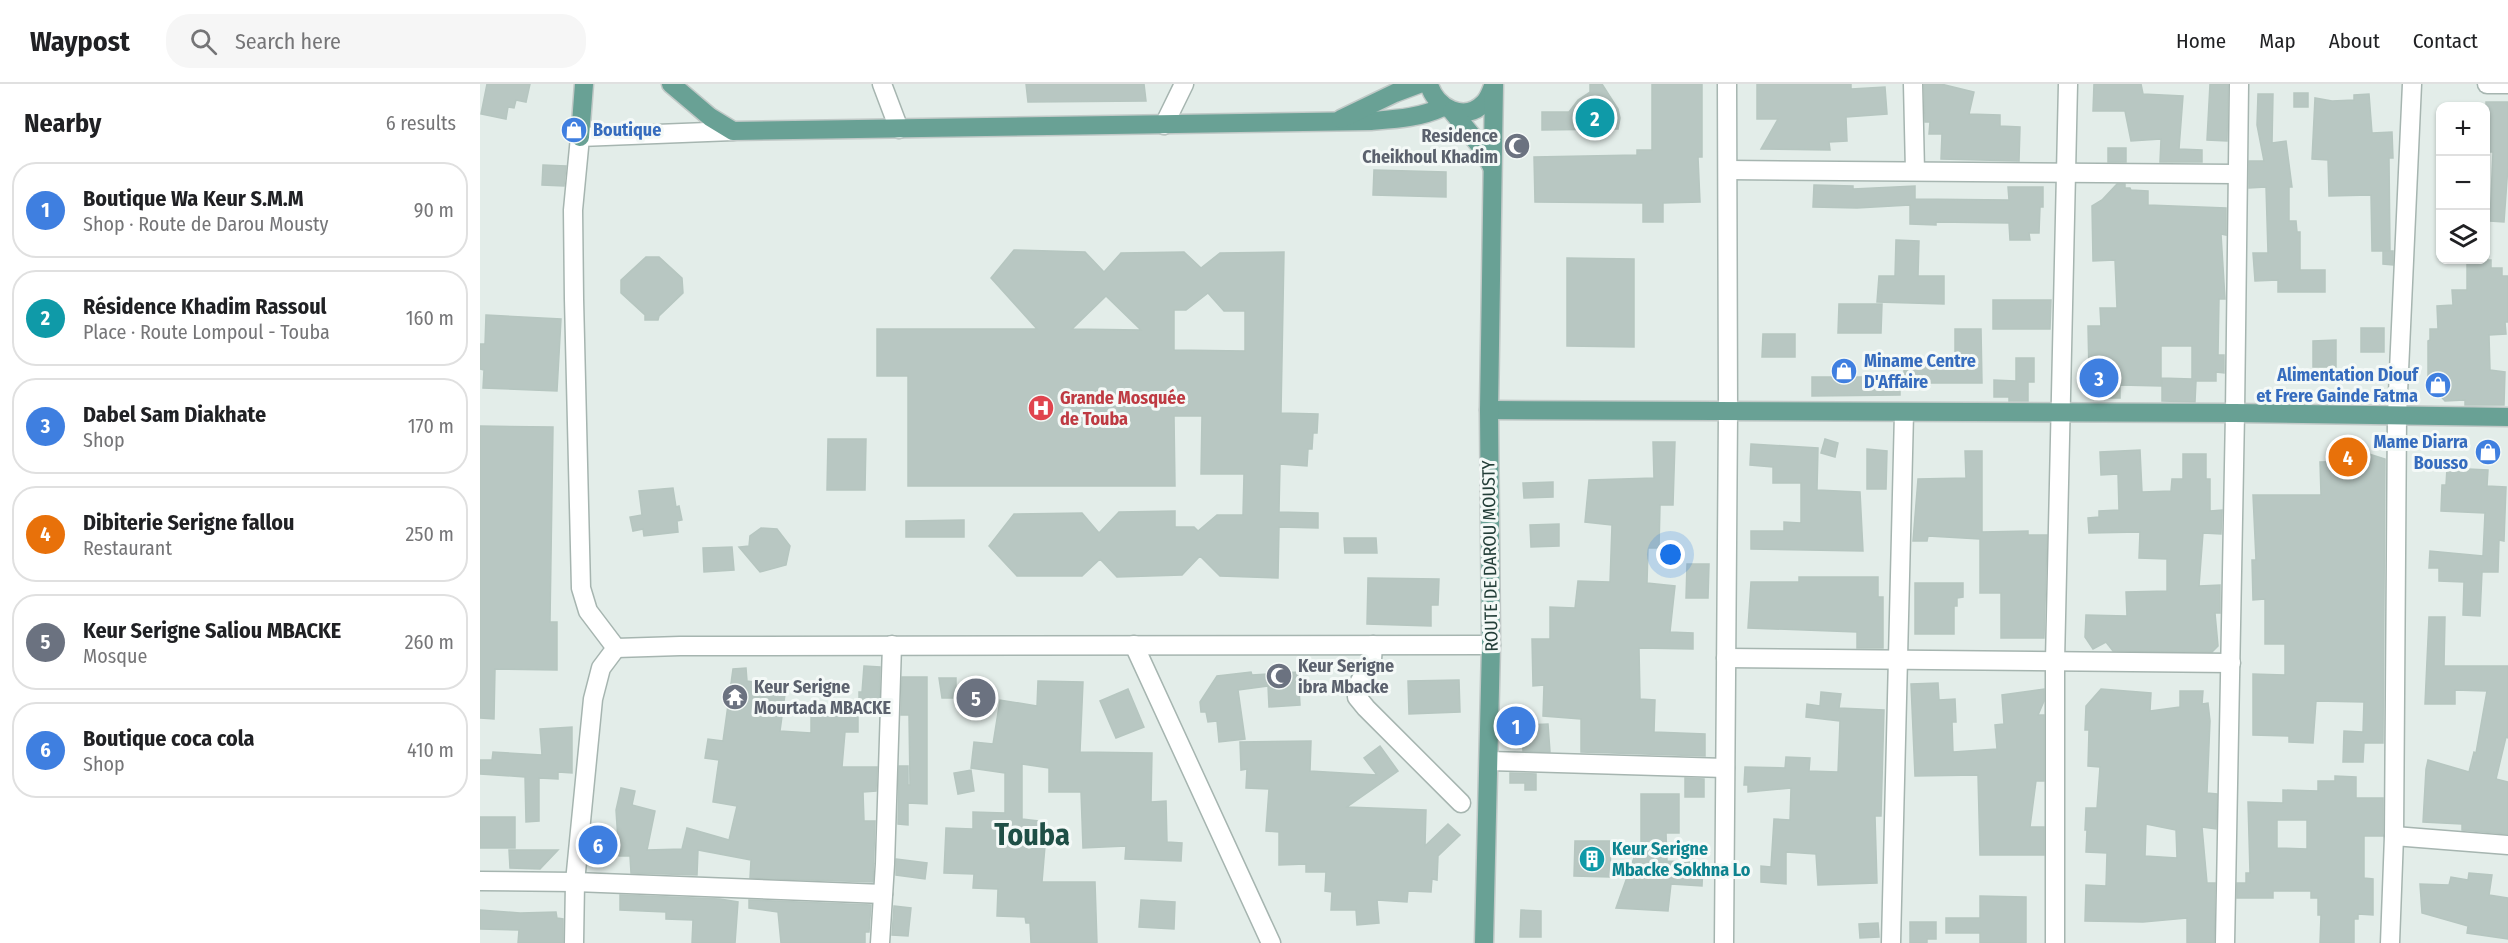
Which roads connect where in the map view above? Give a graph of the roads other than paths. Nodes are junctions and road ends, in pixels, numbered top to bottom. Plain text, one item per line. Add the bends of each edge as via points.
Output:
1 (584, 84) edge
2 (671, 84) edge
3 (882, 84) edge
4 (1184, 84) edge
5 (1419, 84) edge
6 (1429, 84) edge
7 (1494, 84) edge
8 (1727, 84) edge
9 (1913, 84) edge
10 (2068, 84) edge
11 (2239, 84) edge
12 (2412, 84) edge
13 (2487, 84) edge
14 (2508, 84) edge
15 (1448, 109) junction
16 (1339, 120) junction
17 (1164, 125) junction
18 (899, 129) junction
19 (733, 131) junction
20 (580, 137) junction
21 (1492, 168) junction
22 (1728, 170) junction
23 (1915, 171) junction
24 (2067, 174) junction
25 (2236, 174) junction
26 (1489, 410) junction
27 (1728, 412) junction
28 (1904, 412) junction
29 (2061, 413) junction
30 (2235, 413) junction
31 (2397, 415) junction
32 (2508, 417) edge
33 (892, 645) junction
34 (1134, 645) junction
35 (1373, 645) junction
36 (1491, 645) junction
37 (616, 648) junction
38 (1726, 658) junction
39 (1899, 660) junction
40 (2055, 661) junction
41 (2231, 663) junction
42 (1489, 761) junction
43 (1725, 768) junction
44 (1461, 802) dead end
45 (2394, 836) junction
46 (2508, 845) edge
47 (480, 881) edge
48 (575, 882) junction
49 (883, 894) junction
50 (574, 943) edge
51 (880, 943) edge
52 (1271, 943) edge
53 (1485, 943) edge
54 (1724, 943) edge
55 (1891, 943) edge
56 (2055, 943) edge
57 (2225, 943) edge
58 (2390, 943) edge

1 - 20 main road
2 - 19 main road
3 - 18 street
4 - 17 street
5 - 16 main road
6 - 15 main road via 1431,93
7 - 15 main road via 1479,107 1471,111
7 - 21 main road, ROUTE DE DAROU MOUSTY
8 - 22 street
9 - 23 street
10 - 24 street
11 - 25 street
12 - 31 street
13 - 14 street
15 - 16 main road via 1409,119
15 - 21 main road via 1481,147
16 - 17 main road
17 - 18 main road
18 - 19 main road
19 - 20 street
20 - 37 street via 573,210 581,588 588,610
21 - 26 main road, ROUTE DE DAROU MOUSTY
22 - 23 street
22 - 27 street
23 - 24 street
24 - 25 street
24 - 29 street
25 - 30 street
26 - 27 main road
26 - 36 main road, ROUTE DE DAROU MOUSTY
27 - 28 main road
27 - 38 street
28 - 29 main road
28 - 39 street
29 - 30 main road
29 - 40 street
30 - 31 main road
30 - 41 street
31 - 32 main road
31 - 45 street
33 - 34 street
33 - 37 street
33 - 49 street
34 - 35 street
34 - 52 street
35 - 36 street
35 - 44 street via 1372,660 1359,682 1357,697
36 - 42 main road, ROUTE DE DAROU MOUSTY
37 - 48 street via 601,668 593,699
38 - 39 street
38 - 43 street
39 - 40 street
39 - 55 street
40 - 41 street
40 - 56 street
41 - 57 street
42 - 43 street
42 - 53 main road, ROUTE DE DAROU MOUSTY
43 - 54 street
45 - 46 street
45 - 58 street
47 - 48 street
48 - 49 street
48 - 50 street
49 - 51 street

